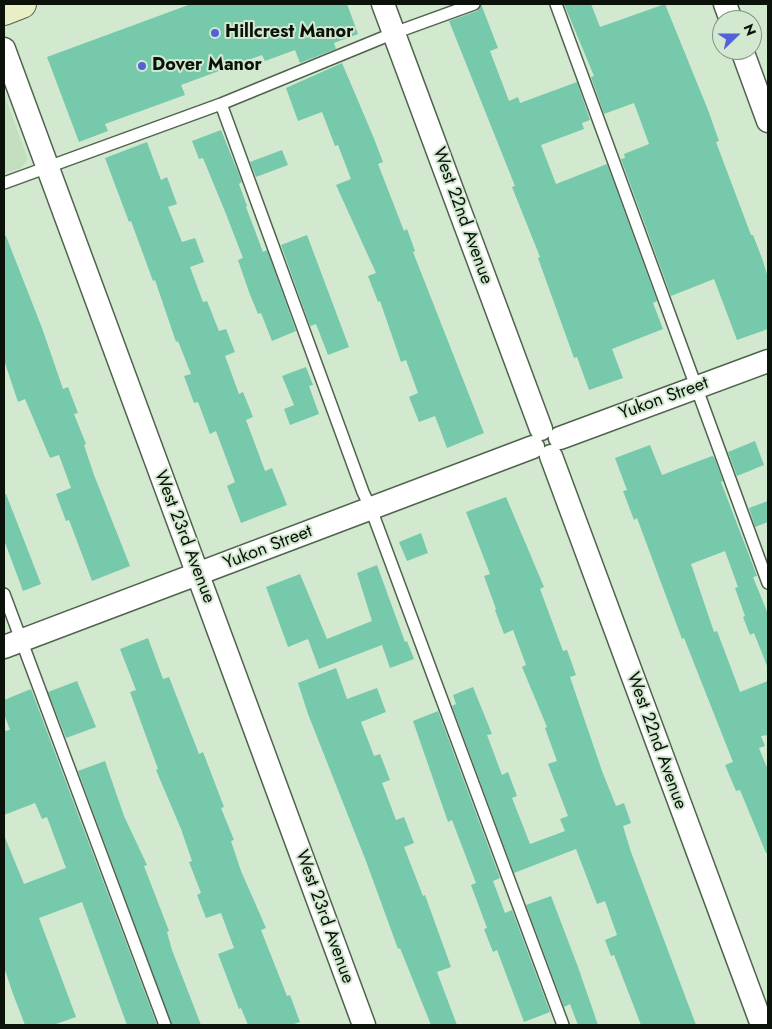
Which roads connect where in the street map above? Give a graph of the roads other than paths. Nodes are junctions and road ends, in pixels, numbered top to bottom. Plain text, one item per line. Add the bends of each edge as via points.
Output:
1 (22, 4) edge
2 (383, 4) edge
3 (474, 4) edge
4 (556, 4) edge
5 (4, 11) edge
6 (394, 33) junction
7 (4, 49) edge
8 (746, 60) edge
9 (221, 104) junction
10 (768, 121) edge
11 (48, 166) junction
12 (4, 183) edge
13 (768, 361) edge
14 (695, 388) junction
15 (546, 442) junction
16 (372, 508) junction
17 (196, 575) junction
18 (768, 582) edge
19 (4, 594) edge
20 (13, 644) edge
21 (165, 1025) edge
22 (364, 1025) edge
23 (563, 1025) edge
24 (762, 1025) edge

1 - 5 main road
2 - 6 street, West 22nd Avenue
3 - 6 lane
4 - 14 lane
6 - 9 lane
6 - 15 street, West 22nd Avenue
7 - 11 street, West 23rd Avenue
8 - 10 street
9 - 11 lane
9 - 16 lane via 363,492
11 - 12 lane
11 - 17 street, West 23rd Avenue
13 - 14 street, Yukon Street
14 - 15 street, Yukon Street
14 - 18 lane
15 - 16 street, Yukon Street
15 - 24 street, West 22nd Avenue
16 - 17 street, Yukon Street
16 - 23 lane
17 - 20 street, Yukon Street
17 - 22 street, West 23rd Avenue
19 - 20 lane
20 - 21 lane

